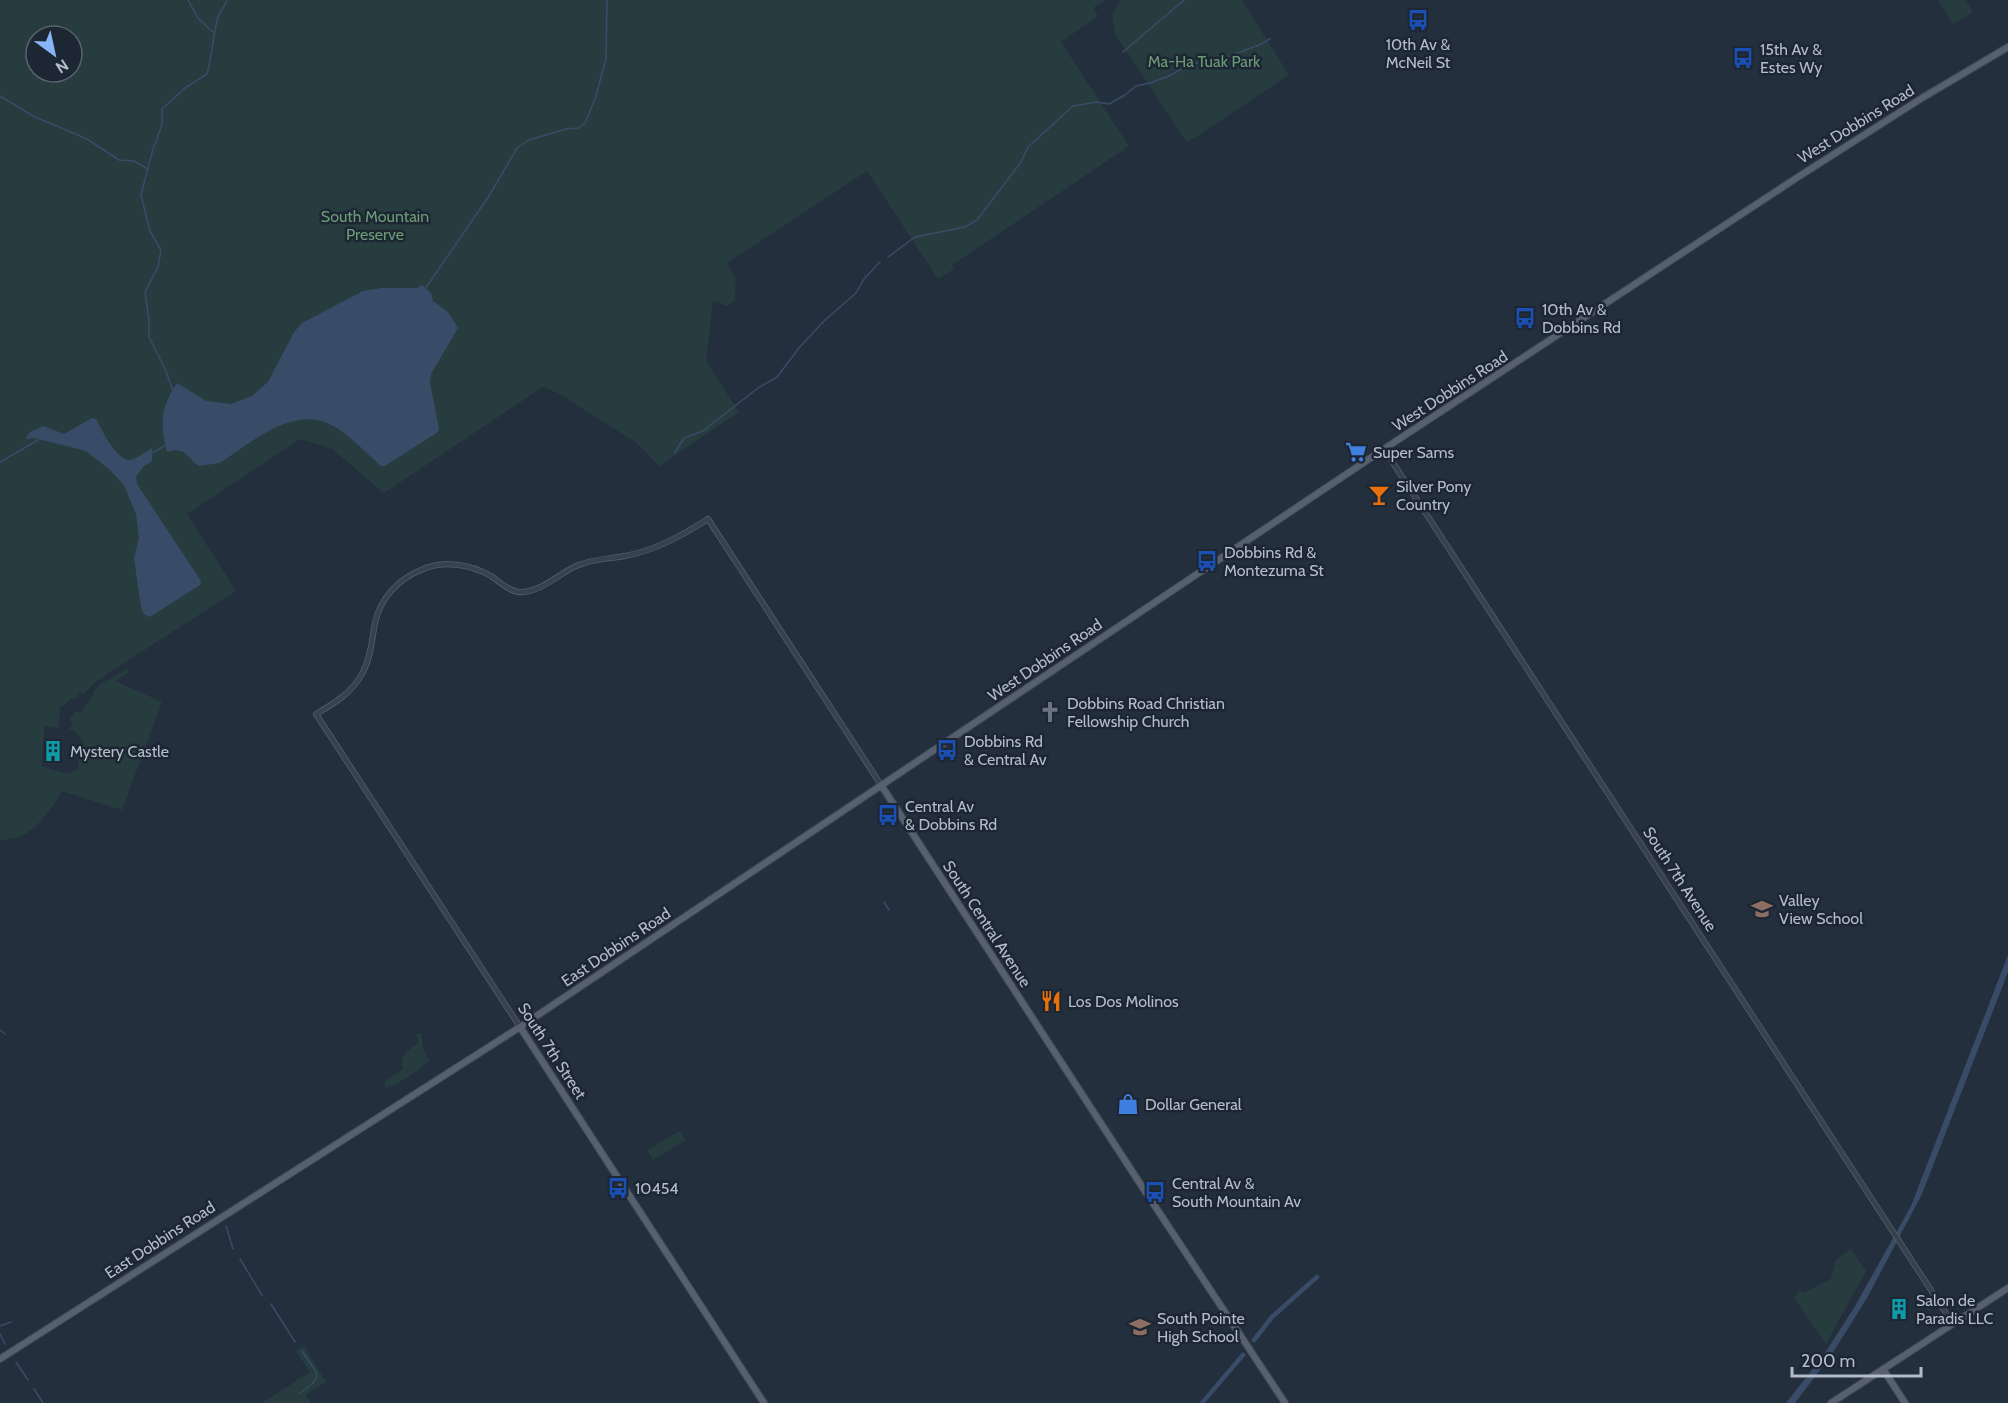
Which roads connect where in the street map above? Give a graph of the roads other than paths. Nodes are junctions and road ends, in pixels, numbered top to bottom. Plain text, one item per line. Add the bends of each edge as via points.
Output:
1 (2008, 47) edge
2 (1384, 450) junction
3 (316, 714) joint
4 (881, 785) junction
5 (520, 1027) junction
6 (2008, 1288) edge
7 (1953, 1324) junction
8 (0, 1359) edge
9 (1883, 1369) junction
10 (764, 1403) edge
11 (1285, 1403) edge
12 (1831, 1403) edge
13 (1905, 1403) edge

1 - 2 main road, West Dobbins Road via 1817,164
2 - 4 main road, West Dobbins Road
2 - 7 street, South 7th Avenue
3 - 4 street, South Central Avenue via 343,696 359,679 380,606 410,575 449,564 490,575 507,588 532,591 577,566 667,543 708,519
3 - 5 street, South 7th Street
4 - 5 main road, East Dobbins Road
4 - 11 main road, South Central Avenue
5 - 8 main road, East Dobbins Road
5 - 10 main road, South 7th Street
6 - 7 main road
7 - 9 main road
9 - 12 main road
9 - 13 main road

